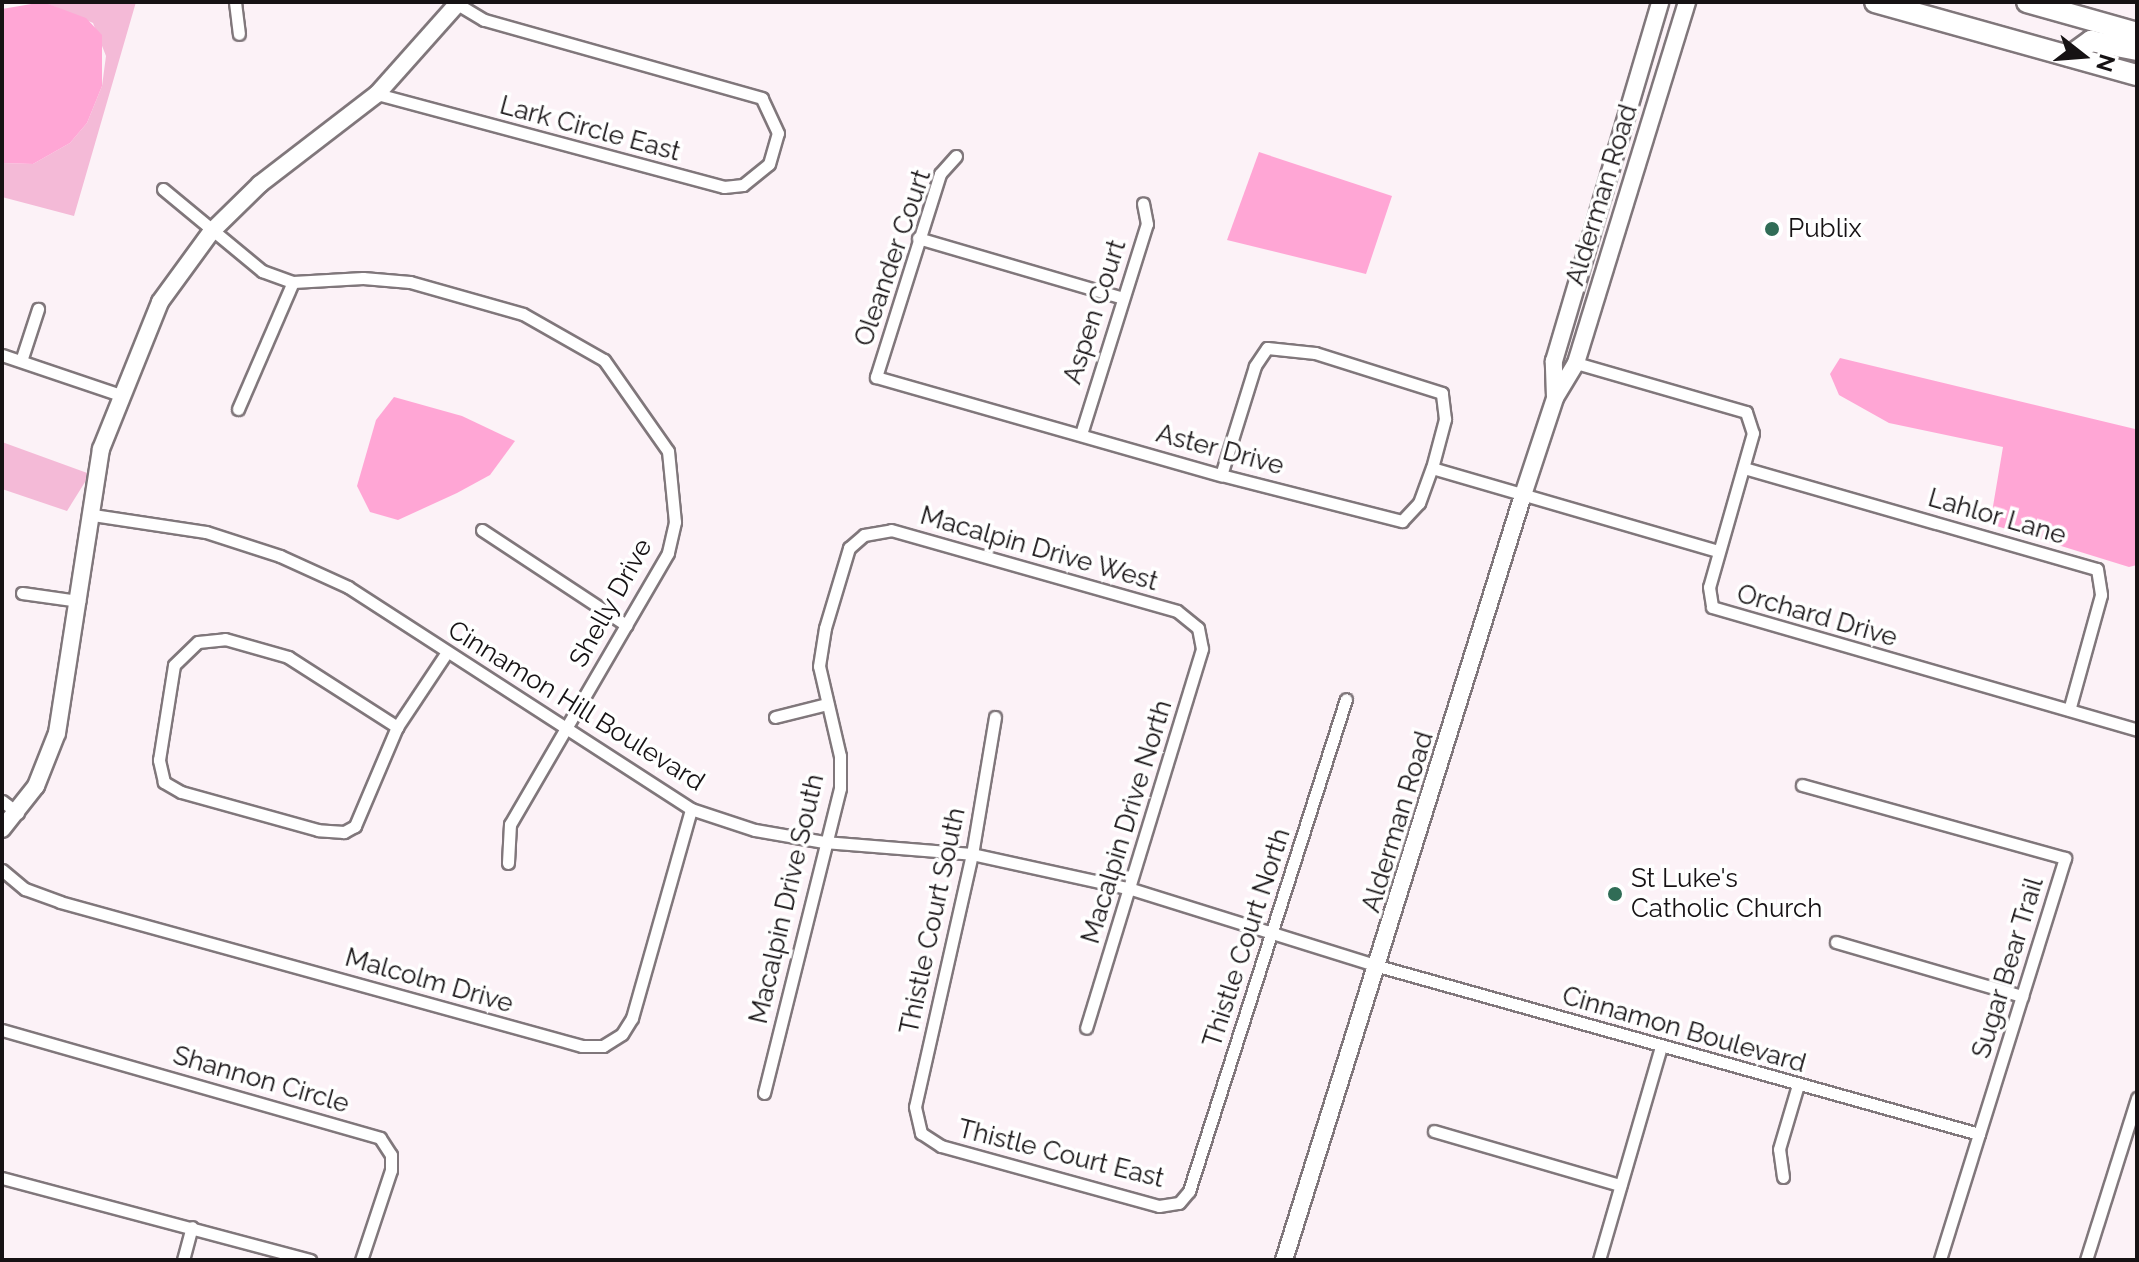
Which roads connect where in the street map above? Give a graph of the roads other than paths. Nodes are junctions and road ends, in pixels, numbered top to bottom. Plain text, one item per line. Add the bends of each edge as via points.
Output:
1 (235, 2) edge
2 (1660, 2) edge
3 (1687, 2) edge
4 (1875, 2) edge
5 (2027, 2) edge
6 (457, 3) edge
7 (2137, 33) edge
8 (239, 34) dead end
9 (2137, 50) edge
10 (2070, 56) junction
11 (2137, 75) edge
12 (377, 94) junction
13 (956, 156) dead end
14 (163, 189) dead end
15 (1143, 203) dead end
16 (211, 232) junction
17 (918, 238) junction
18 (293, 282) junction
19 (1120, 297) junction
20 (38, 309) dead end
21 (2, 355) edge
22 (21, 361) junction
23 (1576, 363) junction
24 (876, 377) joint
25 (120, 395) junction
26 (1555, 398) junction
27 (238, 409) dead end
28 (1081, 434) junction
29 (1432, 468) junction
30 (1744, 468) junction
31 (1221, 475) junction
32 (1523, 495) junction
33 (93, 515) junction
34 (482, 530) dead end
35 (864, 535) joint
36 (1718, 551) junction
37 (22, 593) dead end
38 (79, 601) junction
39 (626, 625) junction
40 (1198, 628) joint
41 (447, 652) junction
42 (1346, 699) dead end
43 (827, 704) junction
44 (2069, 710) junction
45 (775, 717) dead end
46 (995, 717) dead end
47 (397, 727) junction
48 (2137, 730) edge
49 (565, 731) junction
50 (1802, 785) dead end
51 (2, 801) edge
52 (691, 809) junction
53 (18, 813) junction
54 (2, 829) edge
55 (824, 842) junction
56 (972, 854) junction
57 (508, 863) dead end
58 (2, 870) edge
59 (1131, 889) junction
60 (1271, 932) junction
61 (1836, 942) dead end
62 (1378, 966) junction
63 (2022, 996) junction
64 (1086, 1028) dead end
65 (2, 1030) edge
66 (1661, 1047) junction
67 (1798, 1085) junction
68 (764, 1093) dead end
69 (2137, 1098) edge
70 (1434, 1131) dead end
71 (921, 1133) joint
72 (1979, 1134) junction
73 (1783, 1177) dead end
74 (2, 1178) edge
75 (1620, 1185) junction
76 (1189, 1191) joint
77 (192, 1227) junction
78 (183, 1260) edge
79 (310, 1260) edge
80 (361, 1260) edge
81 (1284, 1260) edge
82 (1599, 1260) edge
83 (1940, 1260) edge
84 (2086, 1260) edge

1 - 8 street
2 - 26 street, Alderman Road via 1554,361
3 - 23 street, Alderman Road
4 - 10 highway
5 - 7 highway
6 - 12 street
6 - 12 street, Lark Circle East via 484,20 762,98 778,133 775,148 758,175 743,185 724,187
9 - 10 highway via 2091,41
10 - 11 highway
12 - 16 street via 260,184
13 - 17 street, Oleander Court via 940,174
14 - 16 street, Shelly Drive
15 - 19 street, Aspen Court via 1147,224
16 - 18 street, Shelly Drive via 262,271
16 - 25 street via 160,302
17 - 19 street
17 - 24 street, Oleander Court
18 - 27 street
18 - 39 street, Shelly Drive via 410,282 523,314 604,360 668,451 674,500 668,553
19 - 28 street, Aspen Court
20 - 22 street
21 - 22 street
22 - 25 street
23 - 26 street, Alderman Road
23 - 30 street, Orchard Drive via 1746,412 1753,433
24 - 28 street, Aster Drive
25 - 33 street via 101,449
26 - 32 street, Alderman Road
28 - 31 street, Aster Drive
29 - 31 street, Aster Drive via 1419,503 1402,521
29 - 31 street via 1445,419 1442,393 1284,346 1267,348 1255,366
29 - 32 street
30 - 36 street, Orchard Drive
30 - 44 street, Lahlor Lane via 2097,569 2101,595
32 - 36 street
32 - 62 street, Alderman Road
33 - 38 street
33 - 41 street, Cinnamon Hill Boulevard via 206,532 280,556 348,587
34 - 39 street
35 - 40 street, Macalpin Drive West via 891,530 1177,611
35 - 43 street, Macalpin Drive South via 849,548 825,628 819,666
36 - 44 street, Orchard Drive via 1709,587 1712,607 1725,613
37 - 38 street
38 - 53 street via 57,733 36,786
39 - 49 street, Shelly Drive
40 - 59 street, Macalpin Drive North via 1202,649
41 - 47 street
41 - 49 street, Cinnamon Hill Boulevard
42 - 60 street, Thistle Court North
43 - 45 street
43 - 55 street, Macalpin Drive South via 840,756 840,788
44 - 48 street, Orchard Drive
46 - 56 street, Thistle Court South
47 - 47 street via 363,815 344,832 181,792 164,782 159,760 174,665 198,642 225,639 288,657
49 - 52 street, Cinnamon Hill Boulevard
49 - 57 street, Shelly Drive via 510,824
50 - 63 street, Sugar Bear Trail via 2065,858
51 - 53 street
52 - 55 street, Cinnamon Hill Boulevard via 755,830
52 - 58 street, Malcolm Drive via 632,1018 622,1034 603,1046 582,1046 60,902 25,889
53 - 54 street
55 - 56 street, Cinnamon Hill Boulevard
55 - 68 street, Macalpin Drive South
56 - 59 street, Cinnamon Hill Boulevard
56 - 71 street, Thistle Court South via 915,1107
59 - 60 street, Cinnamon Hill Boulevard
59 - 64 street, Macalpin Drive North
60 - 62 street, Cinnamon Hill Boulevard
60 - 76 street, Thistle Court North
61 - 63 street
62 - 66 street, Cinnamon Boulevard
62 - 81 street, Alderman Road
63 - 72 street, Sugar Bear Trail
65 - 80 street, Shannon Circle via 380,1138 391,1155 391,1170
66 - 67 street, Cinnamon Boulevard
66 - 75 street
67 - 72 street, Cinnamon Boulevard
67 - 73 street via 1779,1149
69 - 84 street
70 - 75 street
71 - 76 street, Thistle Court East via 941,1146 1159,1206 1179,1203
72 - 83 street, Sugar Bear Trail
74 - 77 street
75 - 82 street
77 - 78 street
77 - 79 street

